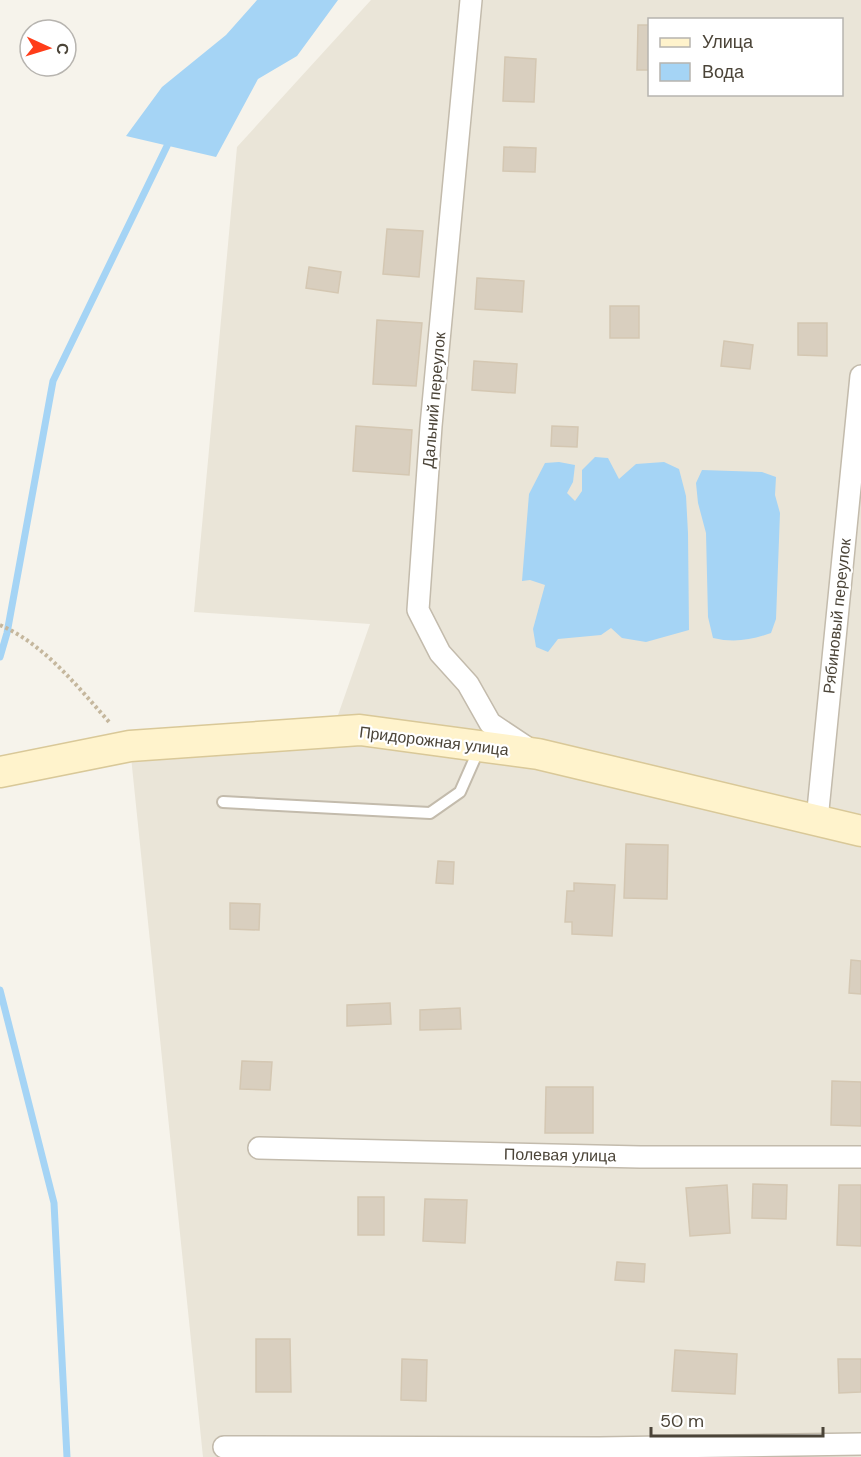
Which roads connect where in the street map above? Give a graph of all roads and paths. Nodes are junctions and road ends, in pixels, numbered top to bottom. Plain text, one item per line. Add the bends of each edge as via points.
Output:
1 (471, 0) edge
2 (861, 376) edge
3 (0, 624) edge
4 (130, 746) junction
5 (481, 746) junction
6 (538, 754) junction
7 (0, 772) edge
8 (224, 802) dead end
9 (817, 820) junction
10 (861, 831) edge
11 (260, 1148) dead end
12 (861, 1157) edge
13 (861, 1444) edge
14 (224, 1447) dead end
15 (599, 1453) edge

1 - 6 street, Дальний переулок via 418,610 441,653 468,684 490,723
2 - 9 street, Рябиновый переулок
3 - 4 path via 20,634 68,675
4 - 5 street, Придорожная улица via 360,730
4 - 7 street, Придорожная улица
5 - 6 street, Придорожная улица
5 - 8 lane via 460,792 430,813
6 - 9 street, Придорожная улица
9 - 10 street, Придорожная улица
11 - 12 street, Полевая улица via 640,1157
13 - 15 street
14 - 15 street

